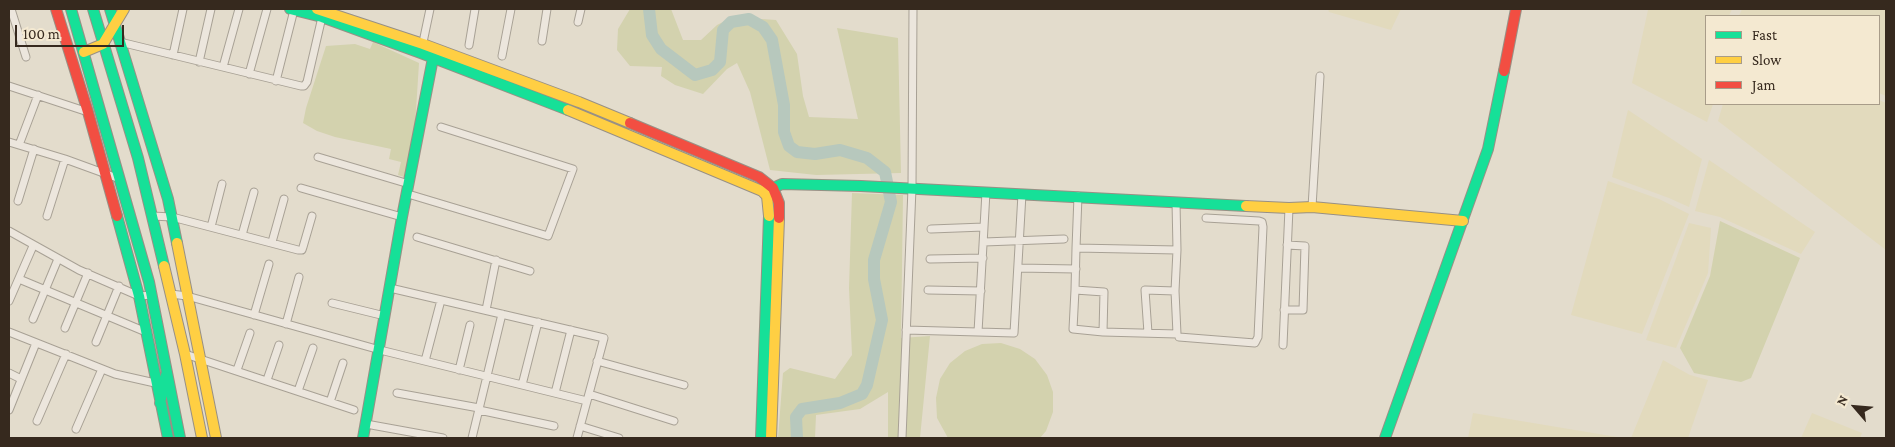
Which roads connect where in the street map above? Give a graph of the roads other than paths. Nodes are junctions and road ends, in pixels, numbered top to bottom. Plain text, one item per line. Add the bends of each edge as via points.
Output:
1 (11, 9) edge
2 (56, 9) edge
3 (71, 9) edge
4 (93, 9) edge
5 (110, 9) edge
6 (124, 9) edge
7 (183, 9) edge
8 (211, 9) edge
9 (239, 9) edge
10 (266, 9) edge
11 (292, 9) edge
12 (430, 9) edge
13 (476, 9) edge
14 (511, 9) edge
15 (547, 9) edge
16 (580, 9) edge
17 (913, 9) edge
18 (1516, 9) edge
19 (320, 13) edge
20 (578, 22) dead end
21 (114, 25) junction
22 (542, 41) dead end
23 (120, 42) junction
24 (103, 44) junction
25 (469, 46) dead end
26 (422, 48) junction
27 (84, 52) junction
28 (434, 54) junction
29 (173, 55) junction
30 (502, 56) dead end
31 (26, 57) dead end
32 (199, 62) junction
33 (223, 67) junction
34 (249, 74) junction
35 (1320, 76) dead end
36 (276, 80) junction
37 (9, 86) edge
38 (38, 95) junction
39 (88, 112) junction
40 (441, 127) dead end
41 (9, 142) edge
42 (19, 145) junction
43 (34, 149) junction
44 (318, 157) dead end
45 (65, 159) junction
46 (105, 174) junction
47 (120, 179) junction
48 (222, 184) dead end
49 (301, 188) dead end
50 (907, 188) junction
51 (408, 189) junction
52 (254, 192) dead end
53 (770, 192) junction
54 (986, 192) junction
55 (1022, 194) junction
56 (1078, 196) junction
57 (284, 198) dead end
58 (18, 201) dead end
59 (1176, 202) junction
60 (1224, 205) junction
61 (1312, 207) junction
62 (1289, 208) junction
63 (47, 216) dead end
64 (152, 216) junction
65 (312, 216) dead end
66 (172, 217) junction
67 (402, 217) junction
68 (1206, 218) dead end
69 (1223, 219) junction
70 (1463, 221) junction
71 (211, 227) junction
72 (984, 227) junction
73 (932, 229) dead end
74 (9, 231) edge
75 (242, 235) junction
76 (416, 237) dead end
77 (1020, 240) junction
78 (1064, 240) dead end
79 (272, 242) junction
80 (984, 242) junction
81 (1287, 245) junction
82 (33, 246) junction
83 (1076, 248) junction
84 (1177, 250) junction
85 (983, 258) junction
86 (58, 259) junction
87 (930, 259) dead end
88 (496, 260) junction
89 (269, 264) dead end
90 (1018, 268) junction
91 (1076, 269) junction
92 (530, 271) dead end
93 (88, 273) junction
94 (299, 277) dead end
95 (19, 279) junction
96 (119, 286) junction
97 (390, 288) junction
98 (44, 290) junction
99 (928, 290) dead end
100 (981, 290) junction
101 (1075, 290) junction
102 (1175, 291) junction
103 (171, 294) junction
104 (152, 295) junction
105 (139, 296) junction
106 (187, 296) junction
107 (441, 300) junction
108 (9, 301) edge
109 (76, 303) junction
110 (332, 303) dead end
111 (486, 310) junction
112 (1284, 310) junction
113 (502, 314) junction
114 (107, 315) junction
115 (254, 315) junction
116 (385, 316) junction
117 (33, 319) dead end
118 (538, 322) junction
119 (286, 324) junction
120 (470, 325) dead end
121 (65, 328) dead end
122 (571, 330) junction
123 (906, 330) junction
124 (9, 332) edge
125 (146, 332) junction
126 (978, 332) junction
127 (1103, 332) junction
128 (250, 333) dead end
129 (1148, 333) junction
130 (1179, 337) dead end
131 (36, 342) junction
132 (96, 342) dead end
133 (279, 345) dead end
134 (1283, 346) dead end
135 (313, 348) dead end
136 (380, 350) junction
137 (66, 354) junction
138 (185, 354) junction
139 (200, 358) junction
140 (425, 361) junction
141 (597, 361) junction
142 (343, 363) dead end
143 (102, 369) junction
144 (167, 369) junction
145 (237, 370) junction
146 (458, 370) junction
147 (9, 373) edge
148 (487, 377) junction
149 (21, 379) junction
150 (267, 380) junction
151 (155, 383) junction
152 (522, 385) junction
153 (684, 385) dead end
154 (298, 391) junction
155 (398, 393) dead end
156 (554, 394) junction
157 (588, 397) junction
158 (330, 402) junction
159 (160, 403) junction
160 (479, 409) junction
161 (9, 410) edge
162 (354, 410) dead end
163 (37, 421) dead end
164 (674, 421) dead end
165 (366, 424) junction
166 (554, 426) dead end
167 (580, 426) junction
168 (76, 430) dead end
169 (168, 438) edge
170 (180, 438) edge
171 (202, 438) edge
172 (216, 438) edge
173 (363, 438) edge
174 (443, 438) edge
175 (472, 438) edge
176 (577, 438) edge
177 (619, 438) edge
178 (760, 438) edge
179 (771, 438) edge
180 (902, 438) edge
181 (1385, 438) edge

1 - 31 street
2 - 39 street
3 - 27 street
4 - 24 street
5 - 21 street
6 - 21 street
7 - 29 street
8 - 32 street
9 - 33 street
10 - 34 street
11 - 19 street
11 - 36 street
12 - 26 street
13 - 25 street
14 - 30 street
15 - 22 street
16 - 20 street
17 - 50 street
18 - 70 street via 1488,149
19 - 26 street
19 - 36 street via 306,84 300,86
21 - 23 street
21 - 24 street
23 - 29 street
23 - 66 street
24 - 27 street
24 - 64 street
26 - 28 street
27 - 47 street
28 - 51 street
28 - 53 street
29 - 32 street
32 - 33 street
33 - 34 street
34 - 36 street
35 - 61 street
37 - 38 street
38 - 39 street
38 - 42 street
39 - 46 street
40 - 51 street via 573,169 548,236
41 - 42 street
42 - 43 street
43 - 45 street
43 - 58 street
44 - 51 street
45 - 46 street
45 - 63 street
46 - 47 street
46 - 105 street
47 - 104 street
48 - 71 street
49 - 67 street
50 - 53 street via 782,184
50 - 54 street
50 - 123 street
51 - 67 street
52 - 75 street
53 - 178 street
53 - 179 street via 777,195 779,203
54 - 55 street
54 - 72 street
55 - 56 street
55 - 77 street
56 - 59 street
56 - 83 street
57 - 79 street
59 - 60 street
59 - 84 street
60 - 62 street
60 - 69 street
61 - 62 street
61 - 70 street
62 - 81 street
64 - 66 street
64 - 103 street
65 - 79 street via 302,250
66 - 71 street
66 - 106 street
67 - 97 street
68 - 69 street
69 - 130 street via 1259,220 1263,227 1257,340
70 - 181 street
71 - 75 street
72 - 73 street
72 - 80 street
74 - 82 street
75 - 79 street
76 - 88 street
77 - 78 street
77 - 80 street
77 - 90 street
80 - 85 street
81 - 112 street
81 - 112 street via 1305,246 1303,310
82 - 86 street
82 - 95 street
83 - 84 street
83 - 91 street
84 - 102 street
85 - 87 street
85 - 100 street
86 - 93 street
86 - 98 street
88 - 92 street
88 - 111 street
89 - 115 street
90 - 91 street
90 - 126 street via 1014,333
91 - 101 street
93 - 96 street
93 - 109 street
94 - 119 street
95 - 98 street
95 - 108 street
96 - 105 street
96 - 114 street
97 - 107 street
97 - 116 street
98 - 109 street
98 - 117 street
99 - 100 street
100 - 126 street
101 - 127 street via 1073,328
101 - 127 street via 1104,292
102 - 129 street via 1176,334
102 - 129 street via 1145,290
103 - 106 street
103 - 138 street
104 - 105 street
104 - 144 street
105 - 125 street
106 - 115 street
106 - 139 street
107 - 111 street
107 - 140 street
109 - 114 street
109 - 121 street
110 - 116 street
111 - 113 street
112 - 134 street
113 - 118 street
113 - 148 street
114 - 125 street
114 - 132 street
115 - 119 street
116 - 136 street
118 - 122 street
118 - 152 street
119 - 136 street
120 - 146 street
122 - 141 street via 604,338
122 - 156 street
123 - 126 street
123 - 180 street
124 - 131 street
125 - 151 street
127 - 129 street
128 - 145 street
131 - 137 street
131 - 149 street
133 - 150 street
135 - 154 street
136 - 140 street
136 - 165 street
137 - 143 street
137 - 163 street
138 - 139 street
138 - 171 street
139 - 145 street
139 - 172 street
140 - 146 street
141 - 153 street
141 - 157 street
142 - 158 street
143 - 151 street
143 - 168 street
144 - 159 street
144 - 170 street
145 - 150 street
146 - 148 street
147 - 149 street
148 - 152 street
148 - 160 street
149 - 161 street
150 - 154 street
151 - 159 street
152 - 156 street
154 - 158 street
155 - 160 street
156 - 157 street
157 - 164 street
157 - 167 street
158 - 162 street
159 - 169 street
160 - 166 street
160 - 175 street
165 - 173 street
165 - 174 street
167 - 176 street
167 - 177 street

